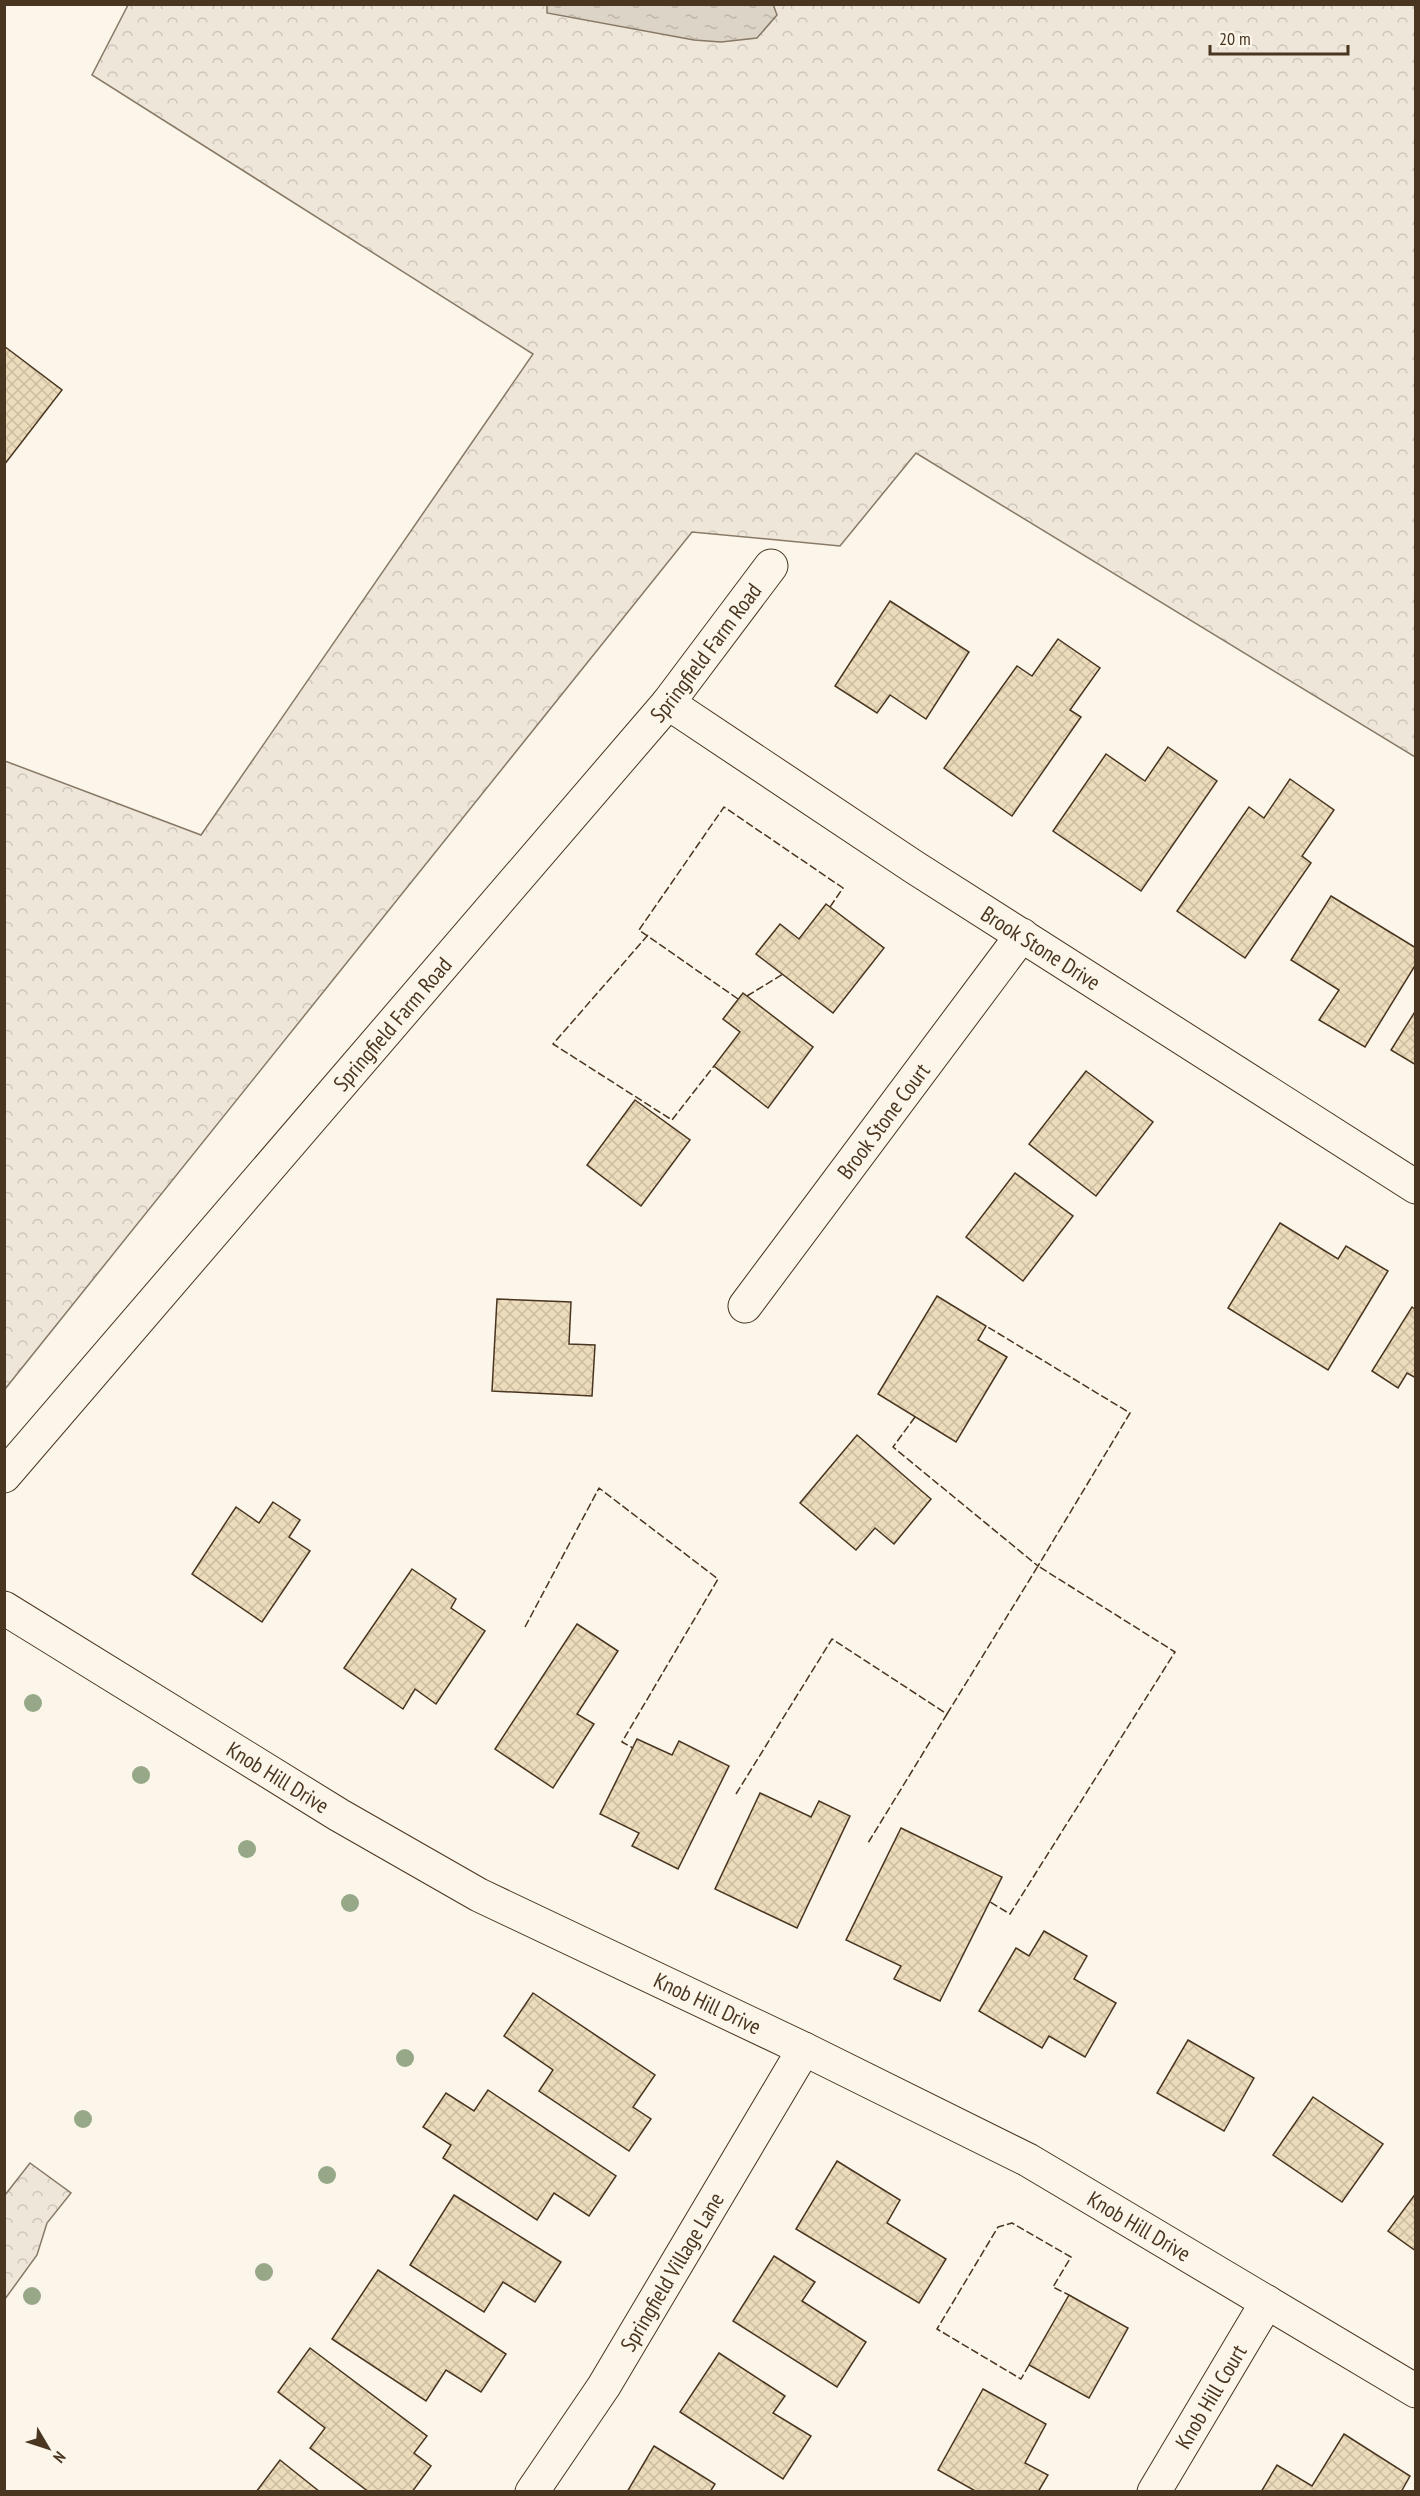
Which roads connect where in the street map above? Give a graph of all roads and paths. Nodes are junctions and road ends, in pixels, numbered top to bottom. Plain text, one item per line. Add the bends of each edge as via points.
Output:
1 (771, 566) dead end
2 (668, 703) junction
3 (1022, 935) junction
4 (1416, 1187) edge
5 (745, 1306) dead end
6 (4, 1476) edge
7 (4, 1608) edge
8 (804, 2049) junction
9 (1267, 2302) junction
10 (1416, 2391) edge
11 (532, 2492) edge
12 (1154, 2492) edge

1 - 2 street, Springfield Farm Road
2 - 3 street, Brook Stone Drive
2 - 6 street, Springfield Farm Road
3 - 4 street, Brook Stone Drive
3 - 5 street, Brook Stone Court
7 - 8 street, Knob Hill Drive via 339,1815 479,1895
8 - 9 street, Knob Hill Drive via 1028,2160
8 - 11 street, Springfield Village Lane via 604,2386
9 - 10 street, Knob Hill Drive
9 - 12 street, Knob Hill Court

